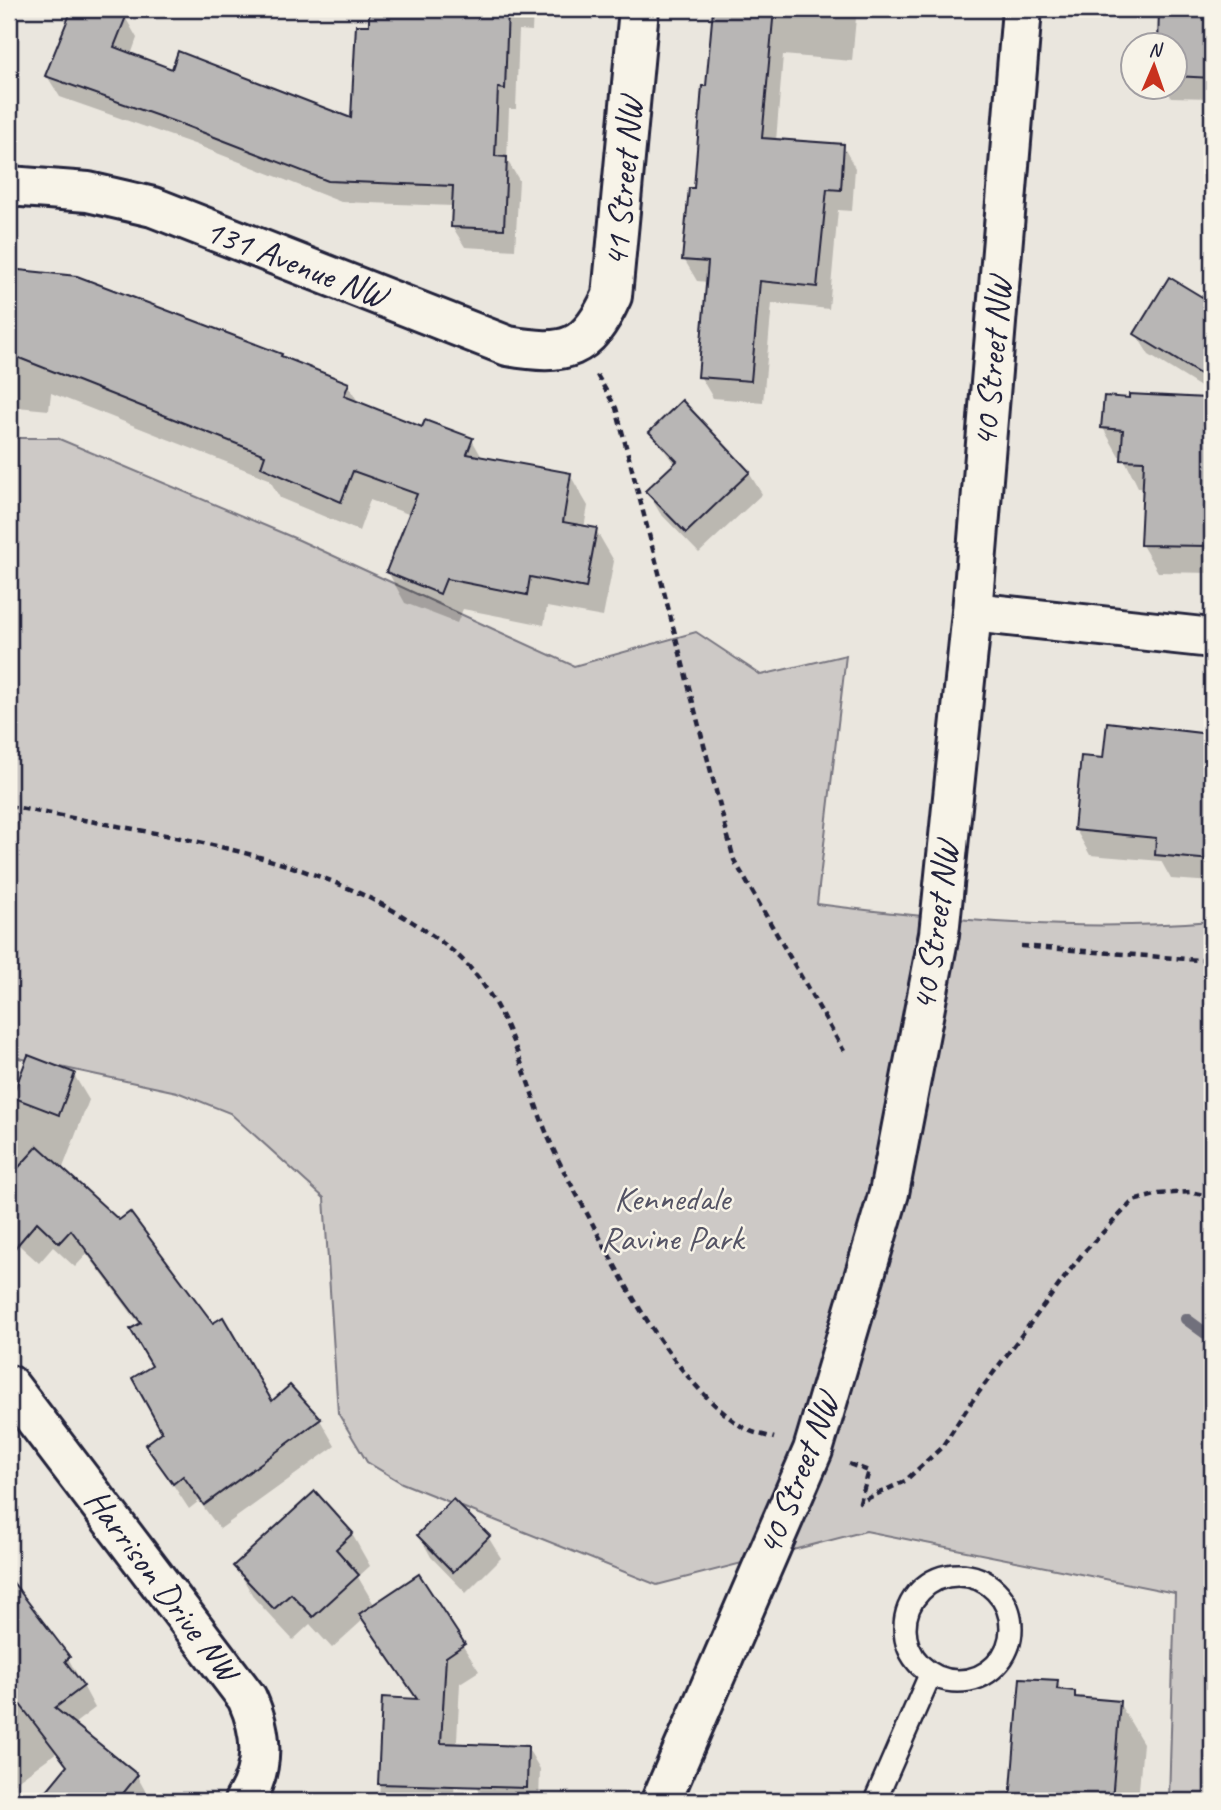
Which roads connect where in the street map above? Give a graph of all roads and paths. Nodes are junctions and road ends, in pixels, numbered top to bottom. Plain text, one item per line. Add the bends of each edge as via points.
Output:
1 (639, 9) edge
2 (1021, 9) edge
3 (9, 186) edge
4 (578, 345) junction
5 (972, 612) junction
6 (1212, 638) edge
7 (9, 806) edge
8 (1021, 946) dead end
9 (1212, 961) edge
10 (844, 1051) dead end
11 (1212, 1197) edge
12 (9, 1385) edge
13 (813, 1450) junction
14 (930, 1675) junction
15 (244, 1801) edge
16 (661, 1801) edge
17 (875, 1801) edge

1 - 4 street, 41 Street NW via 614,285 603,315
2 - 5 street, 40 Street NW
3 - 4 street, 131 Avenue NW via 88,192 143,204 508,346 535,351
4 - 10 path via 616,408 734,860
5 - 6 street
5 - 13 street, 40 Street NW via 939,934 889,1194
7 - 13 path via 241,852 316,875 385,905 450,948 480,978 500,1012 552,1147 627,1290 674,1358 722,1411 746,1430
8 - 9 path
11 - 13 path via 1190,1192 1133,1201 1083,1253 942,1447 905,1481 860,1502 869,1471
12 - 15 street, Harrison Drive NW via 247,1698 261,1742 253,1786
13 - 16 street, 40 Street NW
14 - 14 lane via 907,1647 906,1613 913,1598 939,1578 972,1577 989,1585 1010,1614 1012,1632 998,1665 965,1681
14 - 17 lane

